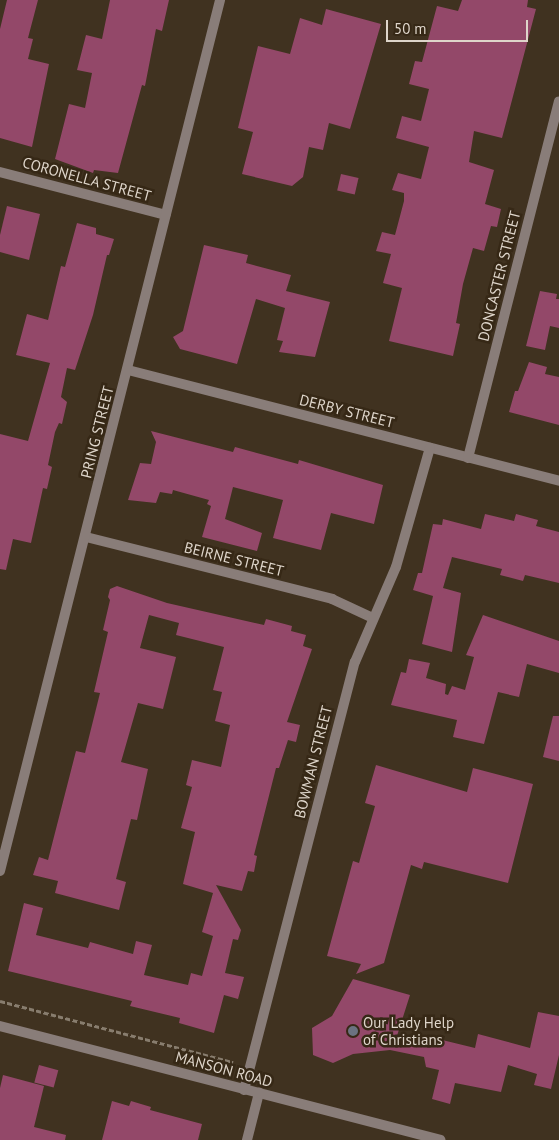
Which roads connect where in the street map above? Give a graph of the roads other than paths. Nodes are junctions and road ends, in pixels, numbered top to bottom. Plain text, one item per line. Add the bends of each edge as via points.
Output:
1 (220, 0) edge
2 (559, 101) edge
3 (0, 172) edge
4 (166, 215) junction
5 (128, 370) junction
6 (430, 448) junction
7 (468, 458) junction
8 (559, 481) edge
9 (86, 537) junction
10 (372, 618) junction
11 (0, 871) edge
12 (0, 1026) edge
13 (244, 1090) junction
14 (259, 1093) junction
15 (247, 1140) edge
16 (440, 1140) edge

1 - 4 street, PRING STREET
2 - 7 street, DONCASTER STREET
3 - 4 street, CORONELLA STREET
4 - 5 street, PRING STREET
5 - 6 street, DERBY STREET
5 - 9 street, PRING STREET
6 - 7 street, DERBY STREET
6 - 10 street, BOWMAN STREET via 396,567
7 - 8 street, DERBY STREET
9 - 10 street, BEIRNE STREET via 332,599
9 - 11 street, PRING STREET
10 - 13 street, BOWMAN STREET via 354,662
12 - 13 street, MANSON ROAD
13 - 14 street, MANSON ROAD
14 - 15 street
14 - 16 street, MANSON ROAD

